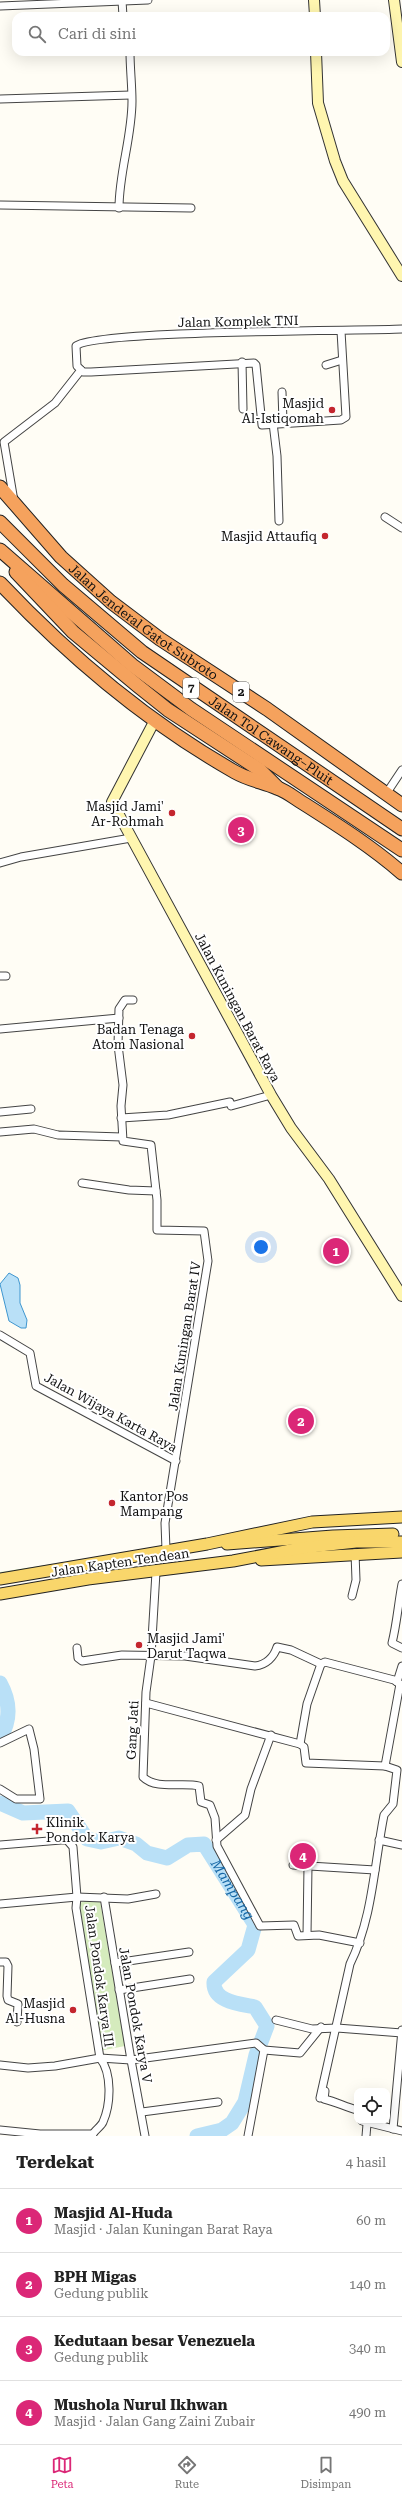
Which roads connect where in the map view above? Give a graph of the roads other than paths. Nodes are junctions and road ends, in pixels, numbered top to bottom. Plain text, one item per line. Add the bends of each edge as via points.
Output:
1 (148, 0) edge
2 (314, 0) edge
3 (394, 0) edge
4 (122, 1) edge
5 (0, 6) edge
6 (123, 12) edge
7 (315, 12) edge
8 (130, 56) edge
9 (316, 56) edge
10 (402, 62) edge
11 (131, 96) junction
12 (0, 99) edge
13 (0, 205) edge
14 (119, 208) junction
15 (191, 208) dead end
16 (401, 274) edge
17 (402, 329) edge
18 (341, 331) junction
19 (342, 360) junction
20 (242, 362) junction
21 (326, 365) dead end
22 (81, 370) junction
23 (282, 392) dead end
24 (337, 400) dead end
25 (345, 404) junction
26 (243, 409) dead end
27 (283, 422) junction
28 (273, 423) junction
29 (0, 487) edge
30 (14, 503) junction
31 (385, 517) dead end
32 (279, 521) dead end
33 (0, 522) edge
34 (402, 528) edge
35 (0, 550) edge
36 (0, 583) edge
37 (155, 720) junction
38 (402, 770) edge
39 (278, 788) junction
40 (386, 794) junction
41 (402, 805) edge
42 (402, 829) edge
43 (131, 838) junction
44 (402, 850) edge
45 (388, 861) junction
46 (0, 863) edge
47 (402, 867) edge
48 (402, 873) edge
49 (133, 1000) dead end
50 (119, 1018) junction
51 (0, 1029) edge
52 (271, 1095) junction
53 (31, 1109) dead end
54 (0, 1112) edge
55 (121, 1118) junction
56 (0, 1132) edge
57 (122, 1137) junction
58 (82, 1183) dead end
59 (156, 1191) junction
60 (402, 1296) edge
61 (0, 1335) edge
62 (176, 1461) junction
63 (402, 1517) edge
64 (402, 1534) edge
65 (333, 1540) junction
66 (402, 1542) edge
67 (206, 1544) junction
68 (166, 1550) junction
69 (402, 1552) edge
70 (355, 1553) junction
71 (244, 1560) junction
72 (156, 1572) junction
73 (0, 1579) edge
74 (402, 1584) edge
75 (0, 1594) edge
76 (352, 1596) dead end
77 (77, 1648) dead end
78 (402, 1648) edge
79 (152, 1656) junction
80 (321, 1664) junction
81 (402, 1666) edge
82 (399, 1683) junction
83 (146, 1703) junction
84 (271, 1735) junction
85 (0, 1742) edge
86 (300, 1744) junction
87 (385, 1766) junction
88 (0, 1789) edge
89 (216, 1837) junction
90 (379, 1840) junction
91 (0, 1845) edge
92 (402, 1845) edge
93 (292, 1864) dead end
94 (308, 1866) junction
95 (375, 1870) junction
96 (156, 1894) dead end
97 (77, 1897) junction
98 (104, 1897) junction
99 (0, 1904) edge
100 (307, 1935) junction
101 (360, 1943) junction
102 (189, 1952) dead end
103 (0, 1962) edge
104 (115, 1963) junction
105 (190, 1979) dead end
106 (119, 1990) junction
107 (276, 2020) dead end
108 (17, 2022) dead end
109 (321, 2027) junction
110 (402, 2030) edge
111 (336, 2031) junction
112 (402, 2033) edge
113 (261, 2047) junction
114 (100, 2058) junction
115 (130, 2060) junction
116 (0, 2065) edge
117 (320, 2098) dead end
118 (218, 2102) dead end
119 (354, 2109) edge
120 (142, 2112) junction
121 (365, 2124) edge
122 (373, 2124) edge
123 (393, 2129) junction
124 (0, 2130) edge
125 (402, 2131) edge
126 (92, 2135) edge
127 (145, 2136) edge
128 (248, 2136) edge
129 (366, 2136) edge

1 - 4 street
2 - 7 street
3 - 10 street
4 - 5 street
4 - 6 street
8 - 11 street
9 - 16 street via 318,103 335,162 343,181
11 - 12 street
11 - 14 street
13 - 14 street
14 - 15 street
17 - 18 street, Jalan Komplek TNI
18 - 19 street
18 - 22 street, Jalan Komplek TNI via 136,336 85,341 76,346 77,366
19 - 21 street
19 - 25 street
20 - 22 street via 144,369
20 - 26 street
20 - 28 street via 256,365 260,421 262,425
22 - 30 street via 55,403 4,442
23 - 27 street
24 - 25 street
25 - 27 street via 346,417 341,420
27 - 28 street
28 - 32 street
29 - 30 highway, Jalan Jenderal Gatot Subroto / 2
30 - 40 highway, Jalan Jenderal Gatot Subroto / 2 via 61,557 116,606
31 - 34 street
33 - 42 highway, Jalan Tol Cawang–Pluit / 7 via 63,586 142,652
35 - 39 highway via 23,581 73,632 168,710 260,770
35 - 44 highway, Jalan Tol Cawang–Pluit / 7 via 138,670 191,709
36 - 37 highway via 27,612 89,668
37 - 39 highway via 236,772
37 - 43 street, Jalan Kuningan Barat Raya via 112,799
38 - 40 street
39 - 45 highway
40 - 41 highway, Jalan Jenderal Gatot Subroto / 2
43 - 46 street
43 - 52 street, Jalan Kuningan Barat Raya
45 - 47 highway
45 - 48 highway
49 - 50 street via 122,1002
50 - 51 street
50 - 55 street via 118,1045 123,1085
52 - 55 street via 231,1106 230,1102 168,1115
52 - 60 street, Jalan Kuningan Barat Raya via 291,1128 329,1179
53 - 54 street
55 - 57 street
56 - 57 street via 34,1129 58,1135
57 - 59 street, Jalan Kuningan Barat IV via 125,1142 150,1143
58 - 59 street
59 - 62 street, Jalan Kuningan Barat IV via 157,1230 204,1231 208,1261
61 - 62 street, Jalan Wijaya Karta Raya via 30,1353 36,1386
62 - 68 street, Jalan Wijaya Karta Raya via 165,1523
63 - 67 main road, Jalan Kapten Tendean via 312,1522
64 - 65 main road, Jalan Kapten Tendean
65 - 66 main road, Jalan Kapten Tendean
65 - 67 main road, Jalan Kapten Tendean
65 - 71 main road, Jalan Kapten Tendean
67 - 68 main road, Jalan Kapten Tendean
68 - 73 main road, Jalan Kapten Tendean
69 - 70 main road, Jalan Kapten Tendean
70 - 71 main road, Jalan Kapten Tendean via 276,1560
70 - 76 street via 356,1580
71 - 72 main road, Jalan Kapten Tendean
72 - 75 main road, Jalan Kapten Tendean via 88,1579
72 - 79 street, Gang Jati
74 - 78 street via 396,1613 398,1620 392,1643
77 - 79 street via 78,1658 82,1661 122,1655
79 - 80 street via 185,1656 255,1666 269,1660 277,1647 291,1650
79 - 83 street, Gang Jati
80 - 82 street via 325,1662
80 - 86 street via 307,1704
81 - 82 street
82 - 87 street
83 - 84 street
83 - 89 street, Gang Jati via 144,1777 162,1783 199,1786 201,1802 210,1805 215,1814
84 - 86 street
84 - 89 street via 251,1789 246,1815
85 - 88 street via 29,1729 40,1799 16,1799
86 - 87 street via 304,1747 306,1763
87 - 90 street via 395,1768 397,1772 393,1804 384,1815
89 - 100 street via 222,1856 260,1926 294,1925 298,1936
90 - 92 street
90 - 95 street
91 - 97 street, Jalan Pondok Karya III via 67,1840 73,1846
93 - 94 street
94 - 95 street
94 - 100 street
95 - 101 street
96 - 98 street via 128,1899
97 - 98 street
97 - 99 street
97 - 114 street, Jalan Pondok Karya III via 76,1908
98 - 104 street, Jalan Pondok Karya V
100 - 101 street
101 - 111 street via 350,1964
102 - 104 street
103 - 108 street via 6,1962 8,1966 7,1996 8,2000 18,2004
104 - 106 street, Jalan Pondok Karya V
105 - 106 street
106 - 115 street, Jalan Pondok Karya V
107 - 109 street via 312,2029
109 - 111 street
109 - 113 street via 300,2053
110 - 112 street
111 - 112 street
111 - 117 street
111 - 119 street via 337,2038 324,2099 340,2102 345,2107
112 - 123 street
113 - 115 street
113 - 128 street
114 - 115 street
114 - 116 street via 28,2068
114 - 126 street, Jalan Pondok Karya III via 104,2063 109,2108 102,2124
115 - 120 street, Jalan Pondok Karya V
118 - 120 street
120 - 127 street, Jalan Pondok Karya V
121 - 129 street
122 - 123 street
123 - 125 street
124 - 126 street

